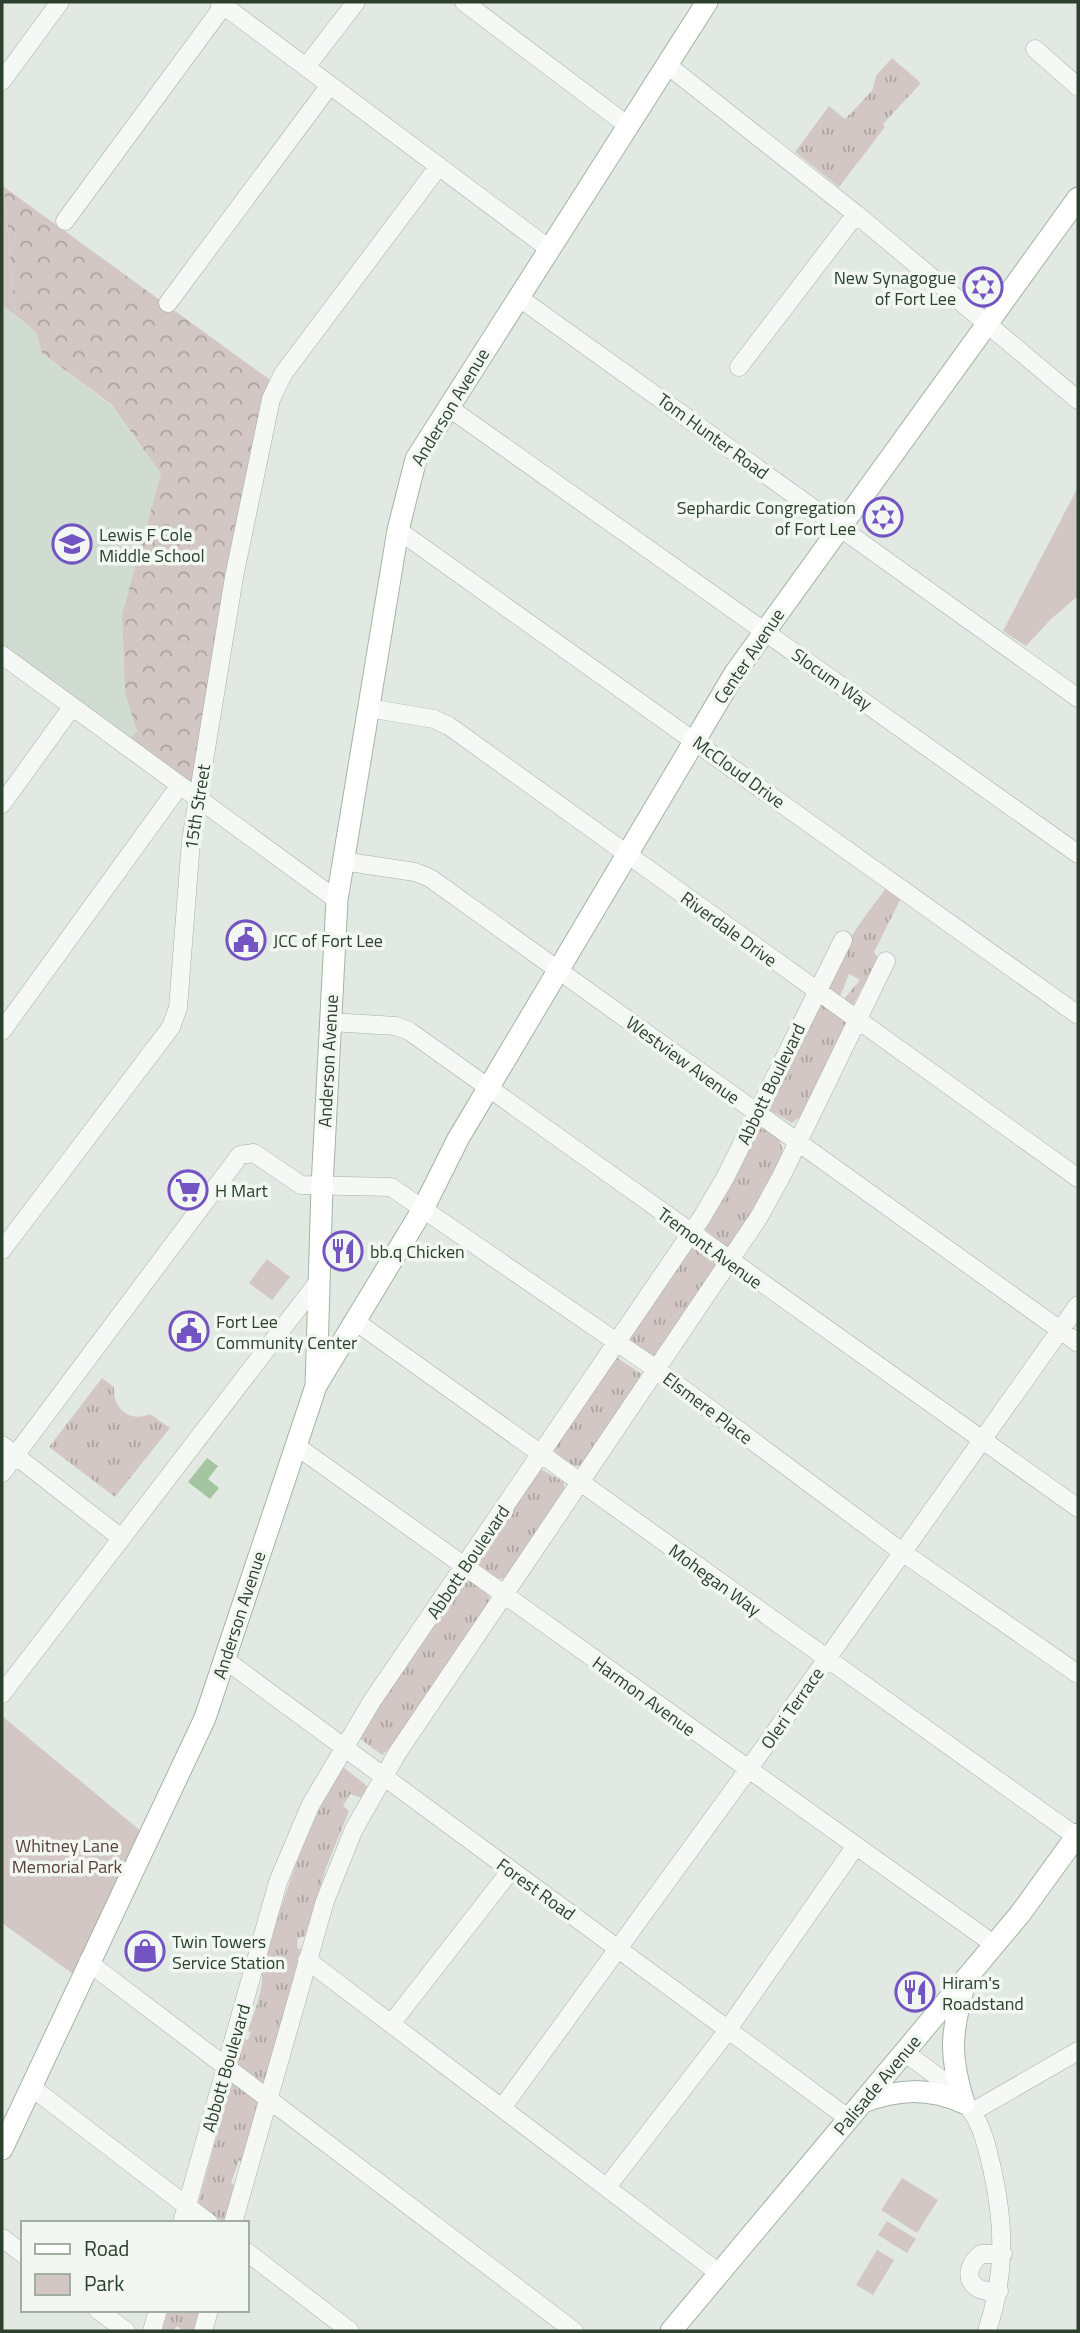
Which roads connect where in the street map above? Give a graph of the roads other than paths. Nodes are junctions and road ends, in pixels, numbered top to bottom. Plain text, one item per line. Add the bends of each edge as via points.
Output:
1 (60, 2) edge
2 (356, 2) edge
3 (464, 2) edge
4 (707, 2) edge
5 (222, 3) edge
6 (1035, 49) dead end
7 (666, 64) junction
8 (306, 67) junction
9 (2, 81) edge
10 (330, 85) junction
11 (1078, 87) edge
12 (626, 125) junction
13 (439, 166) junction
14 (1078, 198) edge
15 (856, 214) junction
16 (65, 221) dead end
17 (548, 248) junction
18 (518, 297) junction
19 (169, 303) dead end
20 (988, 325) junction
21 (739, 368) dead end
22 (1078, 400) edge
23 (448, 407) junction
24 (839, 526) junction
25 (398, 530) junction
26 (764, 632) junction
27 (2, 655) edge
28 (1078, 698) edge
29 (72, 707) junction
30 (368, 708) junction
31 (695, 740) junction
32 (180, 785) junction
33 (198, 799) junction
34 (2, 804) edge
35 (626, 854) junction
36 (1078, 854) edge
37 (342, 861) junction
38 (337, 900) junction
39 (843, 940) dead end
40 (886, 961) dead end
41 (558, 970) junction
42 (816, 992) junction
43 (1078, 1015) edge
44 (857, 1021) junction
45 (330, 1022) junction
46 (2, 1031) edge
47 (489, 1087) junction
48 (757, 1113) junction
49 (458, 1139) junction
50 (798, 1143) junction
51 (1078, 1178) edge
52 (322, 1186) junction
53 (391, 1187) junction
54 (423, 1209) junction
55 (691, 1234) junction
56 (2, 1250) edge
57 (730, 1262) junction
58 (318, 1282) junction
59 (1078, 1305) edge
60 (355, 1321) junction
61 (1060, 1330) junction
62 (618, 1343) junction
63 (1078, 1343) edge
64 (656, 1369) junction
65 (316, 1386) junction
66 (982, 1440) junction
67 (295, 1445) junction
68 (8, 1450) edge
69 (541, 1455) junction
70 (2, 1473) edge
71 (580, 1483) junction
72 (1078, 1508) edge
73 (121, 1538) junction
74 (902, 1552) junction
75 (466, 1566) junction
76 (503, 1595) junction
77 (224, 1659) junction
78 (826, 1659) junction
79 (1078, 1674) edge
80 (2, 1695) edge
81 (343, 1747) junction
82 (748, 1770) junction
83 (383, 1776) junction
84 (1077, 1835) edge
85 (855, 1847) junction
86 (511, 1870) junction
87 (995, 1945) junction
88 (618, 1948) junction
89 (307, 1961) junction
90 (88, 1962) junction
91 (966, 1980) junction
92 (391, 2024) junction
93 (728, 2029) junction
94 (1078, 2051) edge
95 (904, 2052) junction
96 (226, 2067) junction
97 (30, 2086) junction
98 (268, 2099) junction
99 (968, 2107) junction
100 (502, 2108) junction
101 (855, 2110) junction
102 (2, 2150) edge
103 (607, 2187) junction
104 (185, 2214) edge
105 (204, 2221) edge
106 (234, 2221) edge
107 (2, 2238) edge
108 (21, 2252) edge
109 (248, 2253) edge
110 (1003, 2254) junction
111 (719, 2273) junction
112 (999, 2291) junction
113 (101, 2312) edge
114 (157, 2312) edge
115 (208, 2312) edge
116 (126, 2331) edge
117 (152, 2331) edge
118 (203, 2331) edge
119 (350, 2331) edge
120 (574, 2331) edge
121 (671, 2331) edge
122 (987, 2331) edge

1 - 9 street
2 - 8 street
3 - 12 street
4 - 7 main road, Anderson Avenue
5 - 8 street
5 - 16 street
6 - 11 street
7 - 12 main road, Anderson Avenue
7 - 15 street
8 - 10 street
10 - 13 street
10 - 19 street
12 - 17 main road, Anderson Avenue
13 - 17 street
13 - 33 street, 15th Street via 283,374 271,399 234,577
14 - 20 main road, Center Avenue
15 - 20 street
15 - 21 street
17 - 18 main road, Anderson Avenue
18 - 23 main road, Anderson Avenue
18 - 24 street, Tom Hunter Road
20 - 22 street
20 - 24 main road, Center Avenue
23 - 25 main road, Anderson Avenue via 416,459
23 - 26 street, Slocum Way
24 - 26 main road, Center Avenue
24 - 28 street, Tom Hunter Road
25 - 30 main road, Anderson Avenue
25 - 31 street, McCloud Drive
26 - 31 main road, Center Avenue
26 - 36 street, Slocum Way
27 - 29 street
29 - 32 street
29 - 34 street
30 - 35 street, Riverdale Drive via 434,719 449,726
30 - 37 main road, Anderson Avenue
31 - 35 main road, Center Avenue
31 - 43 street, McCloud Drive
32 - 33 street
32 - 46 street
33 - 38 street
33 - 56 street, 15th Street via 186,883 178,1008 171,1027
35 - 41 main road, Center Avenue
35 - 42 street, Riverdale Drive
37 - 38 main road, Anderson Avenue
37 - 41 street, Westview Avenue via 430,878
38 - 45 main road, Anderson Avenue
39 - 42 street, Abbott Boulevard
40 - 44 street
41 - 47 main road, Center Avenue
41 - 48 street, Westview Avenue
42 - 44 street, Riverdale Drive
42 - 48 street, Abbott Boulevard
44 - 50 street
44 - 51 street, Riverdale Drive
45 - 47 street, Tremont Avenue via 409,1031
45 - 52 main road, Anderson Avenue
47 - 49 main road, Center Avenue
47 - 55 street, Tremont Avenue
48 - 50 street, Westview Avenue
48 - 55 street, Abbott Boulevard
49 - 53 street, Center Avenue via 421,1188 413,1192
49 - 54 main road, Center Avenue
50 - 57 street
50 - 61 street, Westview Avenue
52 - 53 street
52 - 58 main road, Anderson Avenue
52 - 68 street via 301,1185 254,1153 240,1155
53 - 54 street, Elsmere Place
54 - 60 main road, Center Avenue
54 - 62 street, Elsmere Place
55 - 57 street, Tremont Avenue
55 - 62 street, Abbott Boulevard
57 - 64 street
57 - 66 street, Tremont Avenue
58 - 65 main road, Anderson Avenue
58 - 73 street
59 - 61 street, Oleri Terrace
60 - 65 main road, Center Avenue
60 - 69 street, Mohegan Way
61 - 63 street, Westview Avenue
61 - 66 street, Oleri Terrace
62 - 64 street, Elsmere Place
62 - 69 street, Abbott Boulevard
64 - 71 street
64 - 74 street, Elsmere Place
65 - 67 main road, Anderson Avenue
66 - 72 street, Tremont Avenue
66 - 74 street, Oleri Terrace
67 - 75 street, Harmon Avenue
67 - 77 main road, Anderson Avenue
68 - 70 street
68 - 73 street
69 - 71 street, Mohegan Way
69 - 75 street, Abbott Boulevard
71 - 76 street
71 - 78 street, Mohegan Way
73 - 80 street
74 - 78 street, Oleri Terrace
74 - 79 street, Elsmere Place
75 - 76 street, Harmon Avenue
75 - 81 street, Abbott Boulevard
76 - 82 street, Harmon Avenue
76 - 83 street
77 - 81 street, Forest Road
77 - 90 main road, Anderson Avenue via 205,1718
78 - 82 street, Oleri Terrace
78 - 84 street, Mohegan Way
81 - 83 street, Forest Road
81 - 96 street, Abbott Boulevard via 278,1882
82 - 85 street, Harmon Avenue
82 - 88 street, Oleri Terrace
83 - 86 street, Forest Road
83 - 89 street via 338,1864
84 - 87 main road, Palisade Avenue
85 - 87 street, Harmon Avenue
85 - 93 street
86 - 88 street, Forest Road
86 - 92 street
87 - 91 main road, Palisade Avenue
88 - 93 street, Forest Road
88 - 100 street, Oleri Terrace
89 - 92 street
89 - 98 street
90 - 96 street
90 - 97 main road, Anderson Avenue
91 - 95 main road, Palisade Avenue
91 - 99 main road via 952,2045 955,2074
92 - 100 street
93 - 101 street, Forest Road
93 - 103 street
94 - 99 street
95 - 99 street
95 - 101 main road, Palisade Avenue
96 - 98 street
96 - 104 street, Abbott Boulevard
97 - 102 main road, Anderson Avenue
97 - 104 street
98 - 106 street
98 - 120 street
99 - 101 main road via 933,2092 909,2090 892,2092
99 - 110 street via 987,2146 1000,2208
100 - 103 street
101 - 111 main road, Palisade Avenue
103 - 111 street
104 - 105 street
107 - 108 street
109 - 119 street
110 - 112 street
110 - 112 street via 981,2254 973,2260 970,2275 978,2291
111 - 121 main road, Palisade Avenue
112 - 122 street
113 - 116 street
114 - 117 street
115 - 118 street

